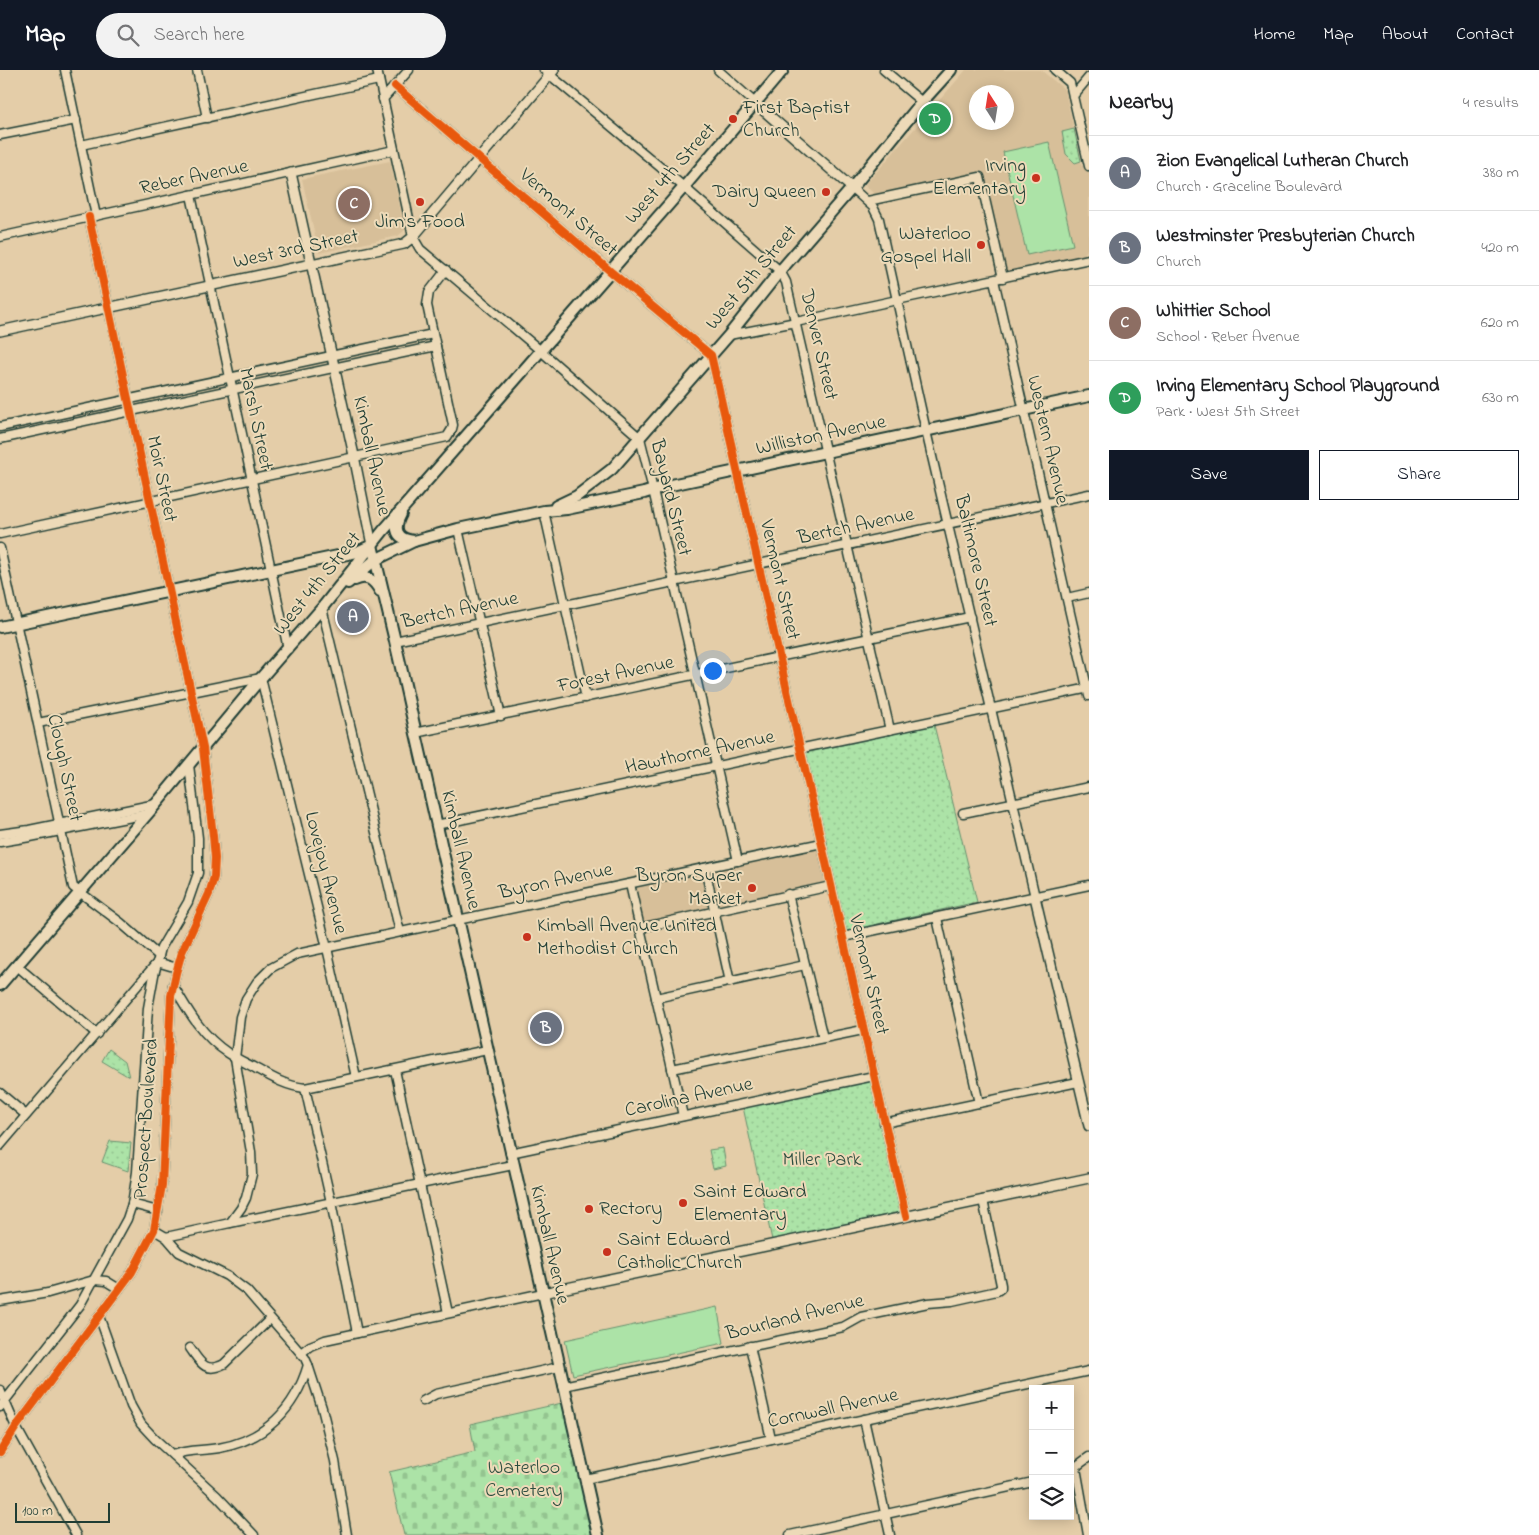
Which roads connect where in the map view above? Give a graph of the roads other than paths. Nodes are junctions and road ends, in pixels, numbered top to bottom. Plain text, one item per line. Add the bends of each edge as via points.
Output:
1 (65, 70) edge
2 (197, 70) edge
3 (376, 70) edge
4 (409, 70) edge
5 (718, 70) edge
6 (783, 70) edge
7 (884, 70) edge
8 (951, 70) edge
9 (1055, 70) edge
10 (550, 72) edge
11 (1089, 77) edge
12 (379, 80) junction
13 (395, 86) junction
14 (1073, 96) junction
15 (383, 98) junction
16 (922, 102) junction
17 (755, 103) junction
18 (207, 118) junction
19 (76, 120) junction
20 (0, 135) edge
21 (81, 145) junction
22 (394, 150) junction
23 (1088, 153) edge
24 (479, 158) junction
25 (1089, 166) edge
26 (291, 173) junction
27 (684, 187) junction
28 (852, 188) junction
29 (191, 195) junction
30 (868, 201) junction
31 (92, 216) junction
32 (0, 237) edge
33 (413, 237) junction
34 (1089, 259) edge
35 (312, 264) junction
36 (446, 270) junction
37 (610, 271) junction
38 (780, 271) junction
39 (1003, 278) junction
40 (994, 280) junction
41 (210, 286) junction
42 (897, 300) junction
43 (108, 308) junction
44 (796, 322) junction
45 (0, 331) edge
46 (433, 334) junction
47 (728, 335) junction
48 (436, 346) junction
49 (541, 351) junction
50 (711, 355) junction
51 (332, 356) junction
52 (335, 368) junction
53 (230, 378) junction
54 (232, 390) junction
55 (1089, 396) edge
56 (128, 400) junction
57 (1024, 410) junction
58 (130, 412) junction
59 (0, 427) edge
60 (926, 431) junction
61 (640, 438) junction
62 (0, 439) edge
63 (826, 453) junction
64 (354, 458) junction
65 (738, 472) junction
66 (252, 480) junction
67 (653, 490) junction
68 (1089, 494) edge
69 (150, 502) junction
70 (1045, 503) junction
71 (406, 506) junction
72 (544, 511) junction
73 (948, 524) junction
74 (458, 530) junction
75 (0, 534) edge
76 (414, 541) junction
77 (372, 545) junction
78 (848, 545) junction
79 (0, 548) edge
80 (375, 560) junction
81 (759, 564) junction
82 (271, 569) junction
83 (674, 582) junction
84 (347, 584) junction
85 (168, 591) junction
86 (1089, 593) edge
87 (1067, 598) junction
88 (385, 601) junction
89 (565, 605) junction
90 (322, 608) junction
91 (970, 618) junction
92 (479, 623) junction
93 (16, 624) junction
94 (0, 627) edge
95 (869, 638) junction
96 (395, 641) junction
97 (288, 649) junction
98 (780, 657) junction
99 (695, 675) junction
100 (261, 678) junction
101 (1088, 691) edge
102 (190, 692) junction
103 (586, 698) junction
104 (992, 708) junction
105 (501, 716) junction
106 (38, 723) junction
107 (890, 730) junction
108 (415, 733) junction
109 (203, 748) junction
110 (800, 748) junction
111 (189, 765) junction
112 (716, 766) junction
113 (1089, 787) edge
114 (1013, 803) junction
115 (156, 804) junction
116 (963, 813) dead end
117 (148, 814) junction
118 (436, 825) junction
119 (60, 828) junction
120 (2, 832) edge
121 (0, 842) edge
122 (822, 843) junction
123 (738, 861) junction
124 (705, 868) junction
125 (630, 884) junction
126 (1089, 885) edge
127 (831, 886) junction
128 (80, 891) junction
129 (788, 894) junction
130 (1035, 897) junction
131 (714, 911) junction
132 (936, 918) junction
133 (457, 920) junction
134 (639, 928) junction
135 (400, 932) junction
136 (843, 937) junction
137 (327, 948) junction
138 (157, 960) junction
139 (805, 965) junction
140 (17, 966) junction
141 (177, 968) junction
142 (730, 982) junction
143 (0, 985) edge
144 (173, 985) junction
145 (656, 998) junction
146 (864, 1030) junction
147 (97, 1034) junction
148 (823, 1038) junction
149 (487, 1050) junction
150 (235, 1058) junction
151 (672, 1069) junction
152 (395, 1070) junction
153 (874, 1076) junction
154 (356, 1077) junction
155 (1078, 1082) junction
156 (305, 1088) junction
157 (0, 1093) edge
158 (979, 1103) junction
159 (26, 1115) junction
160 (683, 1116) junction
161 (884, 1123) junction
162 (1089, 1126) edge
163 (0, 1146) edge
164 (510, 1153) junction
165 (513, 1165) junction
166 (1089, 1178) edge
167 (419, 1184) junction
168 (983, 1200) junction
169 (331, 1202) junction
170 (132, 1204) junction
171 (158, 1211) junction
172 (906, 1216) junction
173 (230, 1223) junction
174 (154, 1230) junction
175 (166, 1237) junction
176 (94, 1280) junction
177 (119, 1289) junction
178 (543, 1293) junction
179 (0, 1301) edge
180 (448, 1313) junction
181 (99, 1316) junction
182 (270, 1319) junction
183 (357, 1333) junction
184 (750, 1346) junction
185 (190, 1348) dead end
186 (301, 1353) junction
187 (308, 1365) junction
188 (559, 1368) junction
189 (1089, 1372) edge
190 (563, 1386) junction
191 (0, 1390) edge
192 (423, 1401) dead end
193 (2, 1404) edge
194 (864, 1419) junction
195 (16, 1427) junction
196 (771, 1439) junction
197 (0, 1452) edge
198 (173, 1455) junction
199 (1089, 1458) edge
200 (1074, 1469) edge
201 (1074, 1474) edge
202 (585, 1479) junction
203 (1029, 1483) edge
204 (886, 1515) junction
205 (76, 1535) edge
206 (254, 1535) edge
207 (347, 1535) edge
208 (598, 1535) edge
209 (790, 1535) edge
210 (890, 1535) edge
211 (1088, 1535) edge

1 - 19 street, Moir Street
2 - 18 street
3 - 12 street
4 - 13 street
5 - 17 street, Baltimore Street
6 - 17 main road, West 4th Street
7 - 16 street
8 - 16 main road, West 5th Street
9 - 14 street via 1070,83
10 - 24 street, West 3rd Street
10 - 27 street, Denver Street
11 - 14 street
12 - 15 street
12 - 18 street
13 - 15 street
13 - 24 street, Vermont Street
14 - 23 street
15 - 22 street
16 - 28 main road, West 5th Street
17 - 27 main road, West 4th Street
17 - 28 street, Baltimore Street
18 - 21 street
19 - 20 street
19 - 21 street, Moir Street
21 - 31 street, Moir Street
22 - 26 street, Reber Avenue
22 - 33 street
23 - 25 street
24 - 33 street, West 3rd Street
24 - 37 street, Vermont Street
26 - 29 street, Reber Avenue
26 - 35 street, Kimball Avenue
27 - 37 main road, West 4th Street
27 - 38 street, Denver Street
28 - 30 street, Baltimore Street
28 - 38 main road, West 5th Street
29 - 31 street, Reber Avenue
29 - 41 street, Marsh Street
30 - 39 street via 980,177
30 - 42 street, Baltimore Street via 879,219
31 - 32 street, Reber Avenue
31 - 43 street, Moir Street
33 - 35 street, West 3rd Street via 396,247
33 - 36 street, Bayard Street via 420,249
34 - 39 street
35 - 41 street, West 3rd Street
35 - 51 street, Kimball Avenue
36 - 46 street via 428,298
36 - 49 street, Bayard Street
37 - 49 main road, West 4th Street
37 - 50 street, Vermont Street
38 - 44 street, Denver Street via 788,288
38 - 47 main road, West 5th Street
39 - 40 street
40 - 42 street
40 - 57 street, Western Avenue
41 - 43 street, West 3rd Street
41 - 53 street, Marsh Street
42 - 44 street
42 - 60 street, Baltimore Street
43 - 45 street, West 3rd Street
43 - 56 street, Moir Street
44 - 47 street
44 - 63 street, Denver Street
46 - 48 street
46 - 51 street
47 - 50 main road, West 5th Street
48 - 52 street
48 - 64 street via 453,425 450,433 441,439
49 - 61 street, Bayard Street
49 - 71 main road, West 4th Street
50 - 61 main road, West 5th Street
50 - 65 street, Vermont Street
51 - 52 street, Kimball Avenue
51 - 53 street
52 - 54 street
52 - 64 street, Kimball Avenue
53 - 54 street, Marsh Street
53 - 56 street
54 - 58 street
54 - 66 street, Marsh Street
55 - 57 main road, Williston Avenue
56 - 58 street, Moir Street
56 - 59 street
57 - 60 main road, Williston Avenue
57 - 70 street, Western Avenue
58 - 62 street
58 - 69 street, Moir Street
60 - 63 main road, Williston Avenue
60 - 73 street, Baltimore Street
61 - 67 street, Bayard Street
61 - 72 main road, West 5th Street via 591,487
63 - 65 main road, Williston Avenue
63 - 78 street, Denver Street
64 - 66 street
64 - 77 street, Kimball Avenue
65 - 67 main road, Williston Avenue
65 - 81 street, Vermont Street
66 - 69 street
66 - 82 street, Marsh Street
67 - 72 main road, Williston Avenue
67 - 83 street, Bayard Street
68 - 70 street, Bertch Avenue
69 - 75 street
69 - 85 street, Moir Street
70 - 73 street, Bertch Avenue
70 - 87 street, Western Avenue
71 - 76 main road via 397,530 402,538
71 - 77 main road, West 4th Street
72 - 74 main road, Williston Avenue
72 - 89 street
73 - 78 street, Bertch Avenue
73 - 91 street, Baltimore Street
74 - 76 main road, Williston Avenue
74 - 92 street
76 - 80 main road, Williston Avenue
77 - 80 main road, Kimball Avenue
77 - 82 main road via 357,552
77 - 90 main road, West 4th Street
78 - 81 street, Bertch Avenue
78 - 95 street, Denver Street
79 - 93 street, Clough Street
80 - 84 main road, Williston Avenue
80 - 88 main road, Kimball Avenue
81 - 83 street, Bertch Avenue
81 - 98 street, Vermont Street
82 - 85 main road
82 - 97 street, Marsh Street
83 - 89 street, Bertch Avenue
83 - 99 street, Bayard Street
84 - 88 main road via 359,578 369,578
84 - 90 main road, Williston Avenue
85 - 93 main road
85 - 102 street, Moir Street
86 - 87 street
87 - 101 street, Western Avenue
88 - 96 main road, Kimball Avenue
89 - 92 street, Bertch Avenue
89 - 103 street
90 - 97 main road, West 4th Street
90 - 135 street
91 - 95 street, Forest Avenue
91 - 104 street, Baltimore Street
92 - 96 street, Bertch Avenue
92 - 105 street
93 - 94 main road
93 - 106 street, Clough Street
95 - 98 street, Forest Avenue
95 - 107 street, Denver Street
96 - 108 main road, Kimball Avenue
97 - 100 main road, West 4th Street
98 - 99 street, Forest Avenue
98 - 110 street, Vermont Street
99 - 103 street, Forest Avenue
99 - 112 street, Bayard Street
100 - 102 street
100 - 109 main road, West 4th Street
100 - 137 street, Lovejoy Avenue
101 - 104 street, Hawthorne Avenue
102 - 106 street
102 - 109 street, Moir Street
103 - 105 street, Forest Avenue
104 - 107 street, Hawthorne Avenue
104 - 114 street, Baltimore Street
105 - 108 street, Forest Avenue
106 - 119 street, Clough Street
107 - 110 street, Hawthorne Avenue
108 - 118 main road, Kimball Avenue
109 - 111 main road, West 4th Street
109 - 141 street, Prospect Boulevard via 215,858 214,877
110 - 112 street, Hawthorne Avenue
110 - 122 street, Vermont Street
111 - 115 main road, West 4th Street
111 - 138 street, Prospect Boulevard via 198,838 198,873 188,902
112 - 118 street, Hawthorne Avenue
112 - 123 street, Bayard Street
113 - 114 street
114 - 116 street
114 - 130 street, Baltimore Street
115 - 117 main road, West 4th Street
115 - 119 street
117 - 119 street
117 - 128 main road, West 4th Street
118 - 133 main road, Kimball Avenue
119 - 120 street
119 - 121 street
119 - 128 street, Clough Street via 73,887
122 - 123 street, Byron Avenue
122 - 127 street, Vermont Street
123 - 124 street, Byron Avenue
124 - 125 street, Byron Avenue
124 - 131 street
125 - 133 street, Byron Avenue
125 - 134 street
126 - 130 street
127 - 129 street
127 - 136 street, Vermont Street
128 - 138 street, Clough Street via 121,923
128 - 140 main road, West 4th Street
129 - 131 street
129 - 139 street
130 - 132 street
130 - 155 street, Baltimore Street
131 - 134 street
131 - 142 street
132 - 136 street
132 - 158 street
133 - 135 street, Byron Avenue
133 - 149 main road, Kimball Avenue
134 - 145 street
135 - 137 street, Byron Avenue
136 - 146 street, Vermont Street
137 - 150 street, Byron Avenue via 297,954 271,968 257,982 242,1008
137 - 154 street, Lovejoy Avenue
138 - 141 street
138 - 147 street
138 - 170 street, Prospect Boulevard via 148,1008
139 - 142 street
139 - 148 street
140 - 143 main road, West 4th Street
140 - 147 street
141 - 144 street, Prospect Boulevard
142 - 145 street
144 - 150 street via 202,1030
144 - 171 street, Prospect Boulevard
145 - 151 street
146 - 148 street
146 - 153 street, Vermont Street
147 - 159 street
148 - 151 street
149 - 152 street
149 - 164 main road, Kimball Avenue
150 - 156 street via 280,1082
150 - 173 street, Byron Avenue via 252,1174 246,1198
151 - 160 street
152 - 154 street
152 - 167 street
153 - 160 street, Carolina Avenue
153 - 161 street, Vermont Street
154 - 156 street
155 - 158 street
155 - 162 street, Baltimore Street
156 - 169 street
157 - 159 street
158 - 161 street
159 - 163 street
160 - 164 street, Carolina Avenue
161 - 172 street, Vermont Street
164 - 165 main road, Kimball Avenue
165 - 167 street
165 - 178 main road, Kimball Avenue
166 - 168 street
167 - 169 street
167 - 180 street
168 - 172 street
168 - 184 street, Bourland Avenue via 1001,1285 998,1291 861,1317 843,1327
169 - 173 street
169 - 183 street
170 - 171 street
170 - 176 street, Prospect Boulevard
171 - 174 street, Prospect Boulevard
172 - 178 street
173 - 175 street
174 - 175 street
174 - 177 street, Prospect Boulevard via 132,1272
175 - 182 street via 179,1252 236,1282
176 - 177 street
176 - 179 street via 48,1293
176 - 193 street, Prospect Boulevard via 80,1305
177 - 181 street, Prospect Boulevard
178 - 180 street
178 - 188 main road, Kimball Avenue
180 - 183 street
181 - 195 street, Prospect Boulevard
181 - 198 street via 136,1415 148,1432
182 - 185 street via 218,1367 201,1364
182 - 186 street
183 - 186 street via 317,1342
184 - 190 street, Bourland Avenue
184 - 196 street
186 - 187 street
187 - 198 street via 288,1407 261,1431 230,1446 188,1450
187 - 207 street via 335,1460
188 - 190 main road, Kimball Avenue
188 - 192 street via 436,1394
189 - 194 street, Cornwall Avenue
190 - 202 main road, Kimball Avenue
191 - 193 street
193 - 195 street
194 - 196 street, Cornwall Avenue
194 - 204 street
195 - 197 street, Prospect Boulevard
195 - 205 street
196 - 202 street, Cornwall Avenue
198 - 206 street
199 - 200 street
201 - 211 street
202 - 208 main road, Kimball Avenue
203 - 204 street
204 - 209 street
204 - 210 street

